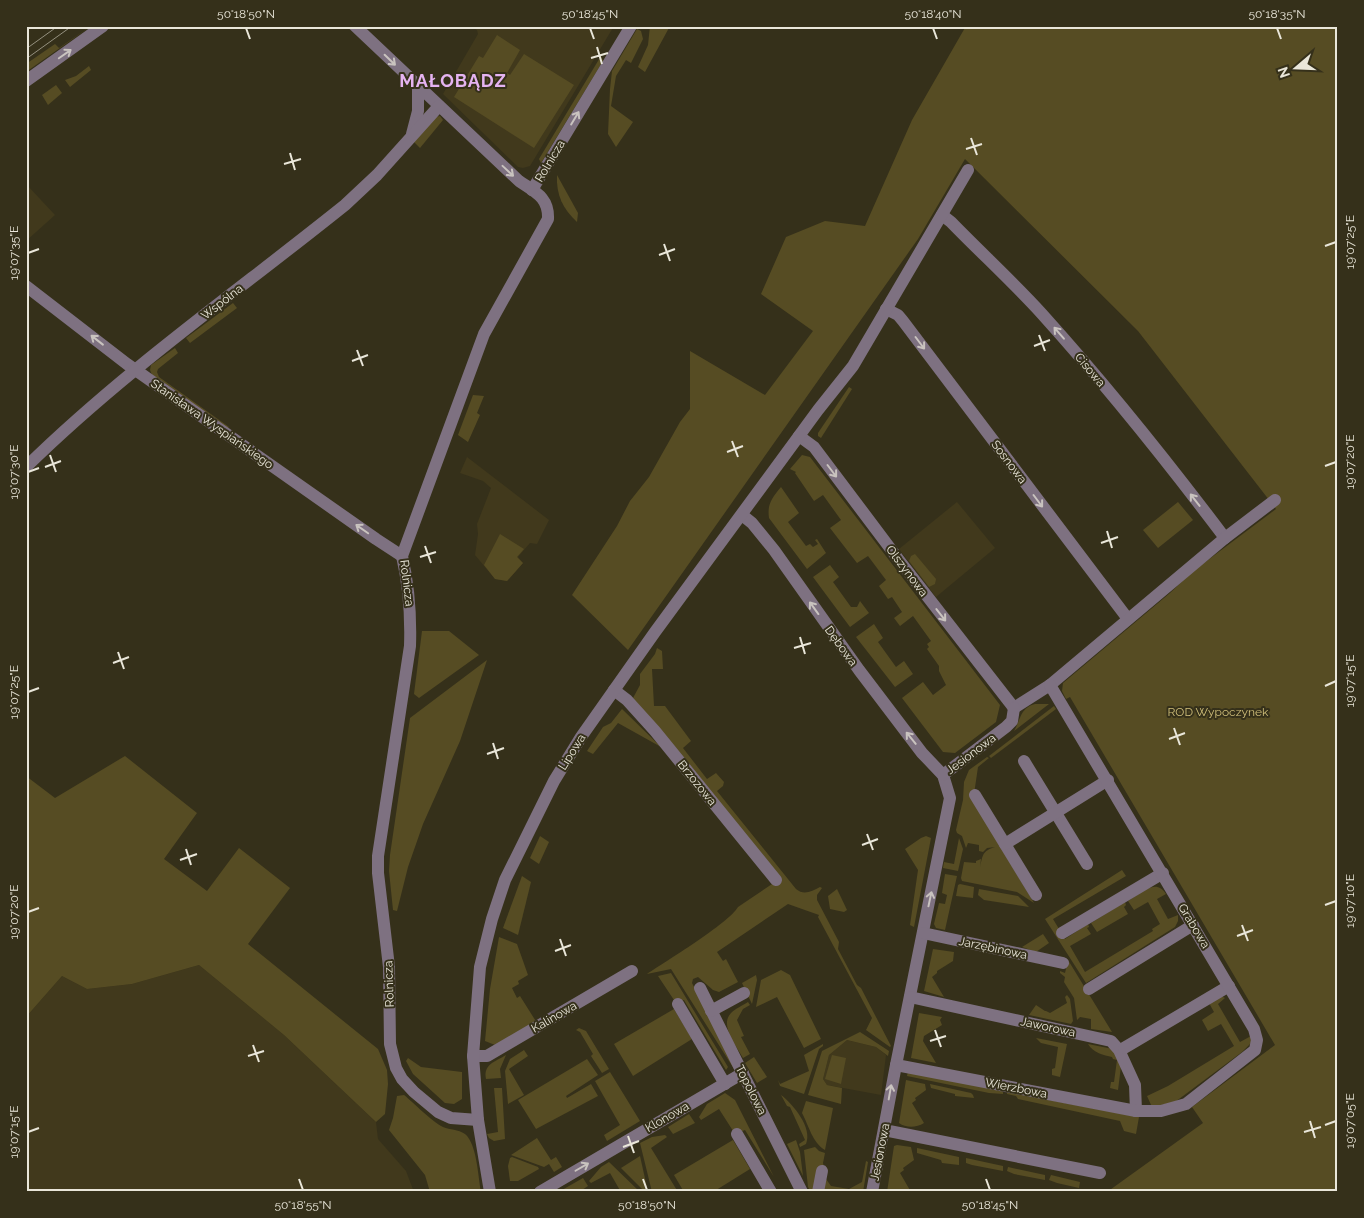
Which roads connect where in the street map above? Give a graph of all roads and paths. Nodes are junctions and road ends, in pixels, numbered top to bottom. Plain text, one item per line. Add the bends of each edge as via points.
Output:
1 (103, 26) edge
2 (355, 26) edge
3 (631, 26) edge
4 (26, 81) edge
5 (418, 86) junction
6 (439, 106) junction
7 (412, 134) junction
8 (968, 170) dead end
9 (532, 190) junction
10 (942, 215) junction
11 (26, 286) edge
12 (886, 309) junction
13 (136, 369) junction
14 (799, 436) junction
15 (26, 467) edge
16 (1275, 500) dead end
17 (742, 515) junction
18 (1224, 538) junction
19 (402, 556) junction
20 (1128, 619) junction
21 (1050, 685) junction
22 (614, 690) junction
23 (1014, 708) junction
24 (1024, 761) dead end
25 (943, 775) junction
26 (1108, 780) junction
27 (975, 794) dead end
28 (1056, 812) junction
29 (1005, 844) junction
30 (1086, 864) dead end
31 (1163, 873) junction
32 (776, 880) dead end
33 (1036, 895) dead end
34 (1193, 925) junction
35 (1062, 933) dead end
36 (923, 934) junction
37 (1063, 964) dead end
38 (632, 972) dead end
39 (1229, 986) junction
40 (700, 988) dead end
41 (1089, 989) dead end
42 (744, 993) dead end
43 (910, 997) junction
44 (678, 1004) dead end
45 (712, 1011) junction
46 (1124, 1048) dead end
47 (473, 1056) junction
48 (896, 1065) junction
49 (743, 1073) junction
50 (725, 1084) junction
51 (1136, 1111) junction
52 (478, 1120) junction
53 (884, 1130) junction
54 (737, 1134) dead end
55 (822, 1171) dead end
56 (1100, 1174) dead end
57 (490, 1192) edge
58 (540, 1192) edge
59 (770, 1192) edge
60 (802, 1192) edge
61 (818, 1192) edge
62 (872, 1192) edge

4 -> 1 street
2 -> 5 street
9 -> 3 street, Rolnicza
5 - 6 street
5 - 7 street, Wspólna via 418,111
6 - 7 street, Wspólna
6 -> 9 street
7 - 13 street, Wspólna via 377,175 345,205
8 - 10 street, Lipowa
9 - 19 street, Rolnicza via 546,202 548,219 484,334
10 - 12 street, Lipowa
18 -> 10 street, Cisowa via 1074,351 1016,286
13 -> 11 street, Stanisława Wyspiańskiego
12 - 14 street, Lipowa via 853,366
12 -> 20 street, Sosnowa via 903,321
13 - 15 street, Wspólna
19 -> 13 street, Stanisława Wyspiańskiego
14 - 17 street, Lipowa
14 -> 23 street, Olszynowa via 814,447
16 - 18 street
17 - 22 street, Lipowa
25 -> 17 street, Dębowa via 859,670 774,550
18 - 20 street
19 - 52 street, Rolnicza via 410,594 410,646 378,856 388,950 390,1044 396,1068 414,1092 438,1112 451,1118
20 - 21 street
21 - 23 street
21 - 26 street, Grabowa
22 - 32 street, Brzozowa via 655,731
22 - 47 street, Lipowa via 554,781 506,880 480,967
23 - 25 street, Jesionowa via 1012,721 1006,727
24 - 28 street
36 -> 25 street, Jesionowa via 950,798
26 - 28 street
26 - 31 street, Grabowa
27 - 29 street
28 - 29 street
28 - 30 street
29 - 33 street
31 - 34 street, Grabowa
31 - 35 street
34 - 39 street, Grabowa
34 - 41 street
36 - 37 street, Jarzębinowa
36 - 43 street, Jesionowa
38 - 47 street, Kalinowa via 487,1056
39 - 46 street
39 - 51 street, Grabowa via 1254,1029 1255,1050 1186,1104 1160,1112
40 - 45 street, Topolowa
42 - 45 street
43 - 48 street, Jesionowa
43 - 51 street, Jaworowa via 1111,1041 1119,1050 1135,1085
44 - 50 street
45 - 49 street, Topolowa
47 - 52 street, Lipowa
48 - 51 street, Wierzbowa
53 -> 48 street, Jesionowa
49 - 50 street, Klonowa
49 - 60 street, Topolowa
58 -> 50 street, Klonowa
52 - 57 street, Lipowa
53 - 56 street
53 - 62 street, Jesionowa
54 - 59 street
55 - 61 street

